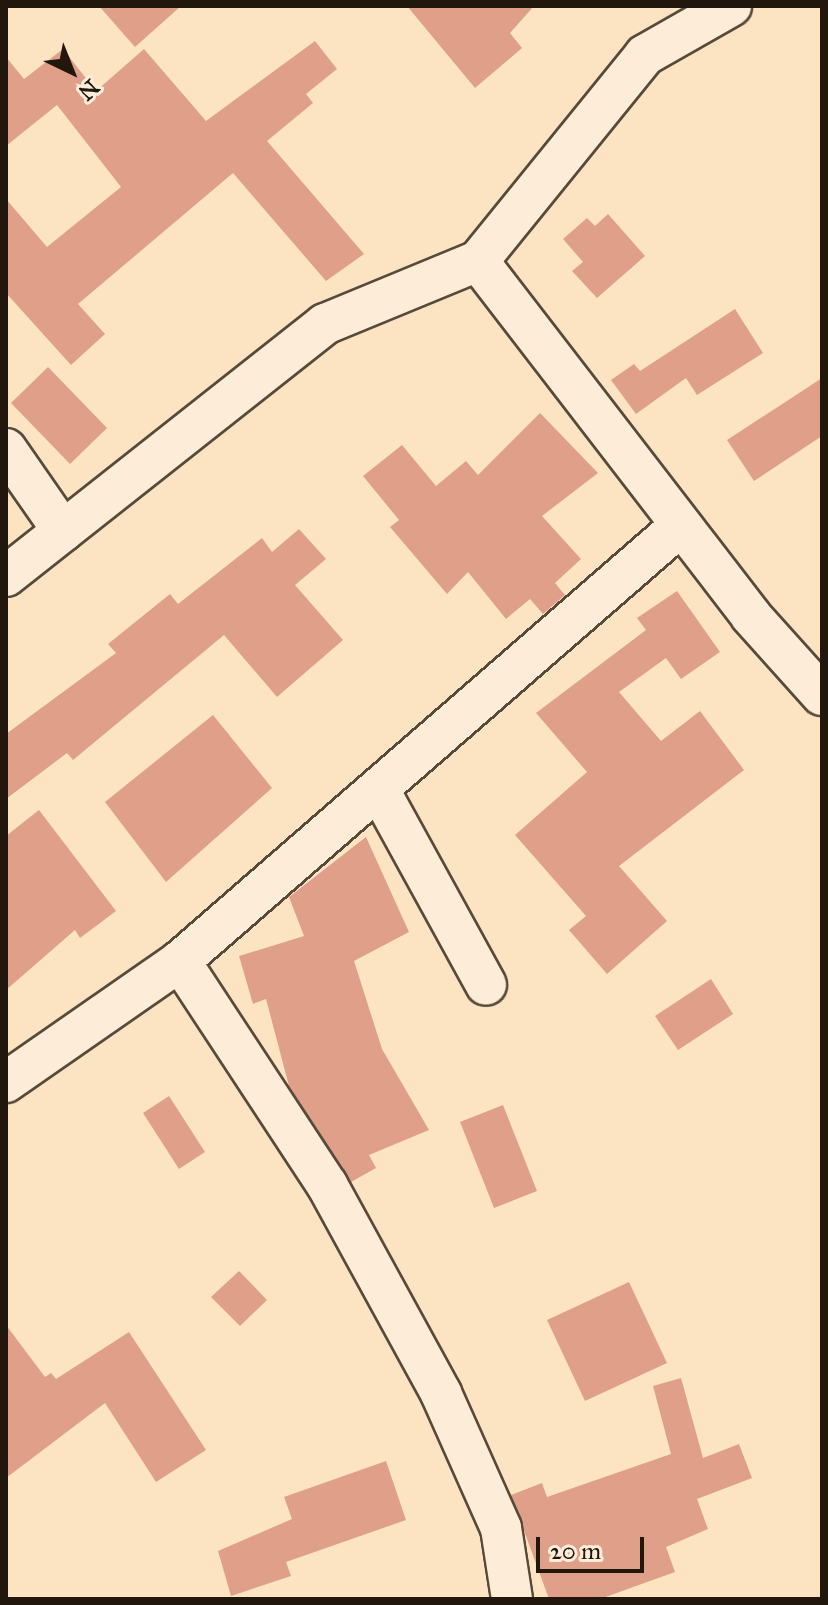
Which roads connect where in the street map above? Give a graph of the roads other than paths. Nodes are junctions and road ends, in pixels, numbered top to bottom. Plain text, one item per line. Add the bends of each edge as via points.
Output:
1 (731, 6) edge
2 (478, 261) junction
3 (6, 449) edge
4 (680, 526) junction
5 (63, 531) junction
6 (6, 576) edge
7 (822, 695) edge
8 (379, 790) junction
9 (180, 961) junction
10 (486, 985) dead end
11 (6, 1082) edge
12 (512, 1599) edge

1 - 2 street via 645,55
2 - 4 street
2 - 5 street via 325,324
3 - 5 street
4 - 7 street
4 - 8 street
5 - 6 street
8 - 9 street
8 - 10 street
9 - 11 street
9 - 12 street via 327,1185 441,1393 501,1528

